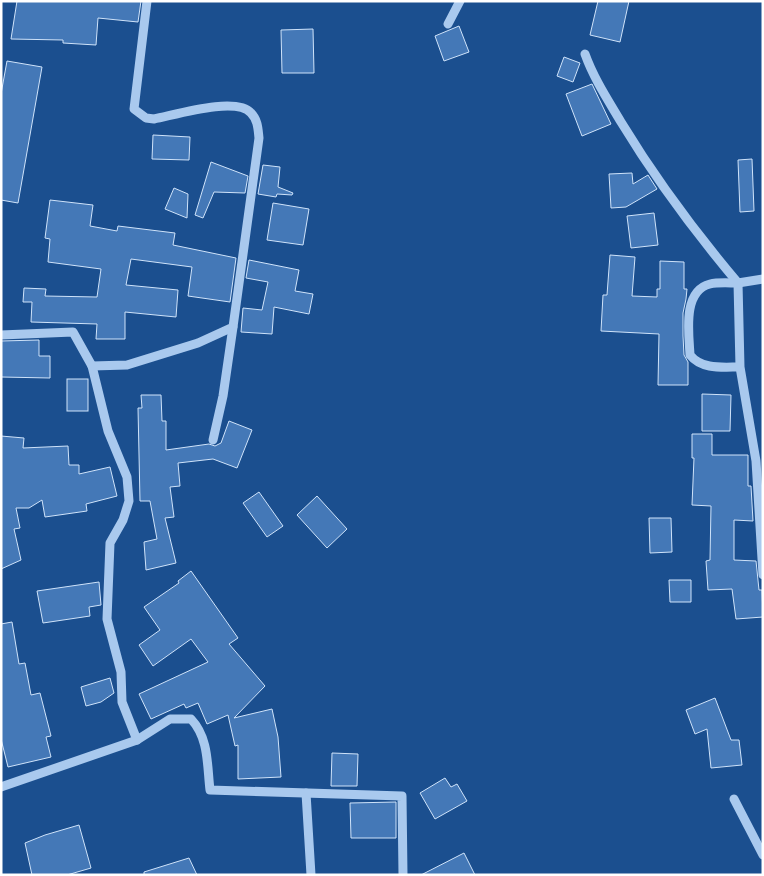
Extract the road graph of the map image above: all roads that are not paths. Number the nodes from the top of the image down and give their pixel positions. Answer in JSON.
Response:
{"nodes":[{"id":1,"x":147,"y":1,"type":"edge"},
{"id":2,"x":460,"y":1,"type":"edge"},
{"id":3,"x":448,"y":24,"type":"dead end"},
{"id":4,"x":585,"y":54,"type":"dead end"},
{"id":5,"x":763,"y":279,"type":"edge"},
{"id":6,"x":738,"y":282,"type":"junction"},
{"id":7,"x":233,"y":327,"type":"junction"},
{"id":8,"x":1,"y":335,"type":"edge"},
{"id":9,"x":92,"y":366,"type":"junction"},
{"id":10,"x":740,"y":367,"type":"junction"},
{"id":11,"x":214,"y":440,"type":"dead end"},
{"id":12,"x":763,"y":575,"type":"edge"},
{"id":13,"x":137,"y":740,"type":"junction"},
{"id":14,"x":1,"y":787,"type":"edge"},
{"id":15,"x":306,"y":793,"type":"junction"},
{"id":16,"x":734,"y":800,"type":"dead end"},
{"id":17,"x":763,"y":855,"type":"edge"},
{"id":18,"x":311,"y":875,"type":"edge"},
{"id":19,"x":403,"y":875,"type":"edge"}],
"edges":[{"from":1,"to":7,"type":"street"},
{"from":2,"to":3,"type":"street"},
{"from":4,"to":6,"type":"street"},
{"from":5,"to":6,"type":"street"},
{"from":6,"to":10,"type":"street"},
{"from":6,"to":10,"type":"street"},
{"from":7,"to":9,"type":"street"},
{"from":7,"to":11,"type":"street"},
{"from":8,"to":9,"type":"street"},
{"from":9,"to":13,"type":"street"},
{"from":10,"to":12,"type":"street"},
{"from":13,"to":14,"type":"street"},
{"from":13,"to":15,"type":"street"},
{"from":15,"to":18,"type":"street"},
{"from":15,"to":19,"type":"street"},
{"from":16,"to":17,"type":"street"}]}
